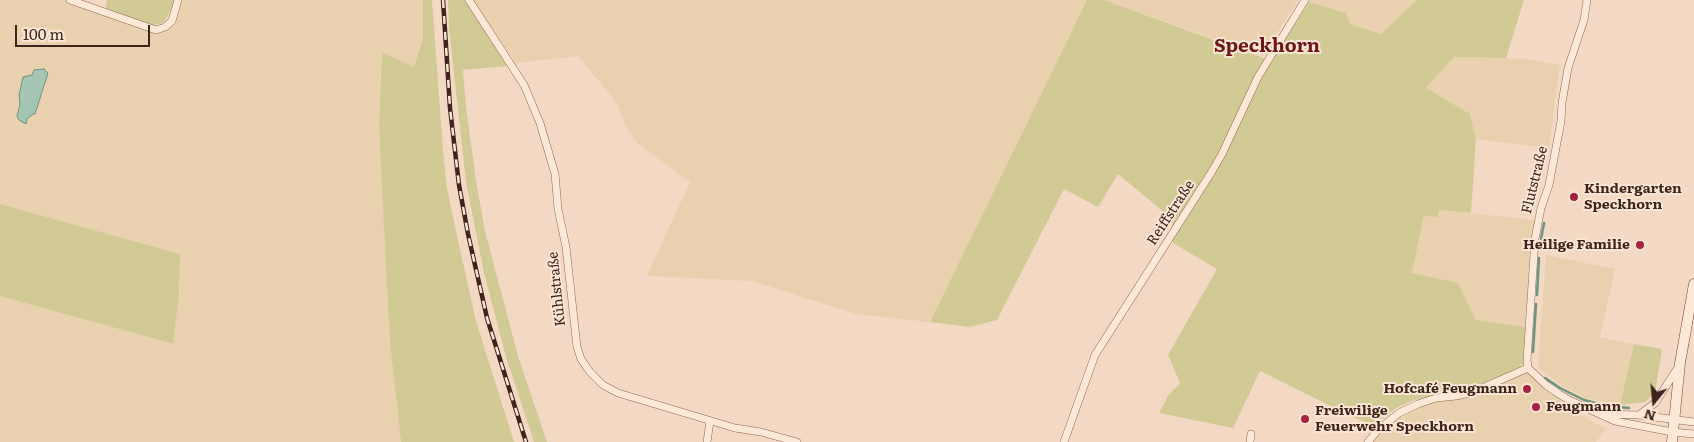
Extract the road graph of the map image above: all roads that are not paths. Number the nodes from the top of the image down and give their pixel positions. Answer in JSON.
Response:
{"nodes":[{"id":1,"x":70,"y":0,"type":"edge"},
{"id":2,"x":178,"y":0,"type":"edge"},
{"id":3,"x":469,"y":0,"type":"edge"},
{"id":4,"x":1305,"y":0,"type":"edge"},
{"id":5,"x":1587,"y":0,"type":"edge"},
{"id":6,"x":1694,"y":284,"type":"edge"},
{"id":7,"x":1680,"y":363,"type":"junction"},
{"id":8,"x":1528,"y":368,"type":"junction"},
{"id":9,"x":1602,"y":414,"type":"junction"},
{"id":10,"x":1639,"y":415,"type":"junction"},
{"id":11,"x":1674,"y":419,"type":"junction"},
{"id":12,"x":710,"y":421,"type":"junction"},
{"id":13,"x":1694,"y":422,"type":"edge"},
{"id":14,"x":1251,"y":434,"type":"dead end"},
{"id":15,"x":1694,"y":434,"type":"edge"},
{"id":16,"x":1672,"y":437,"type":"edge"},
{"id":17,"x":707,"y":442,"type":"edge"},
{"id":18,"x":797,"y":442,"type":"edge"},
{"id":19,"x":1064,"y":442,"type":"edge"},
{"id":20,"x":1250,"y":442,"type":"edge"},
{"id":21,"x":1368,"y":442,"type":"edge"}],
"edges":[{"from":1,"to":2,"type":"street"},
{"from":3,"to":12,"type":"street","name":"Kühlstraße"},
{"from":4,"to":19,"type":"street","name":"Reiffstraße"},
{"from":5,"to":8,"type":"street","name":"Flutstraße"},
{"from":6,"to":7,"type":"main road"},
{"from":7,"to":10,"type":"street"},
{"from":7,"to":11,"type":"main road"},
{"from":8,"to":9,"type":"street"},
{"from":8,"to":21,"type":"street"},
{"from":9,"to":10,"type":"street"},
{"from":9,"to":16,"type":"street"},
{"from":10,"to":11,"type":"street"},
{"from":11,"to":13,"type":"street"},
{"from":11,"to":16,"type":"main road"},
{"from":12,"to":17,"type":"street"},
{"from":12,"to":18,"type":"street","name":"Kühlstraße"},
{"from":14,"to":20,"type":"street"},
{"from":15,"to":16,"type":"street"}]}
